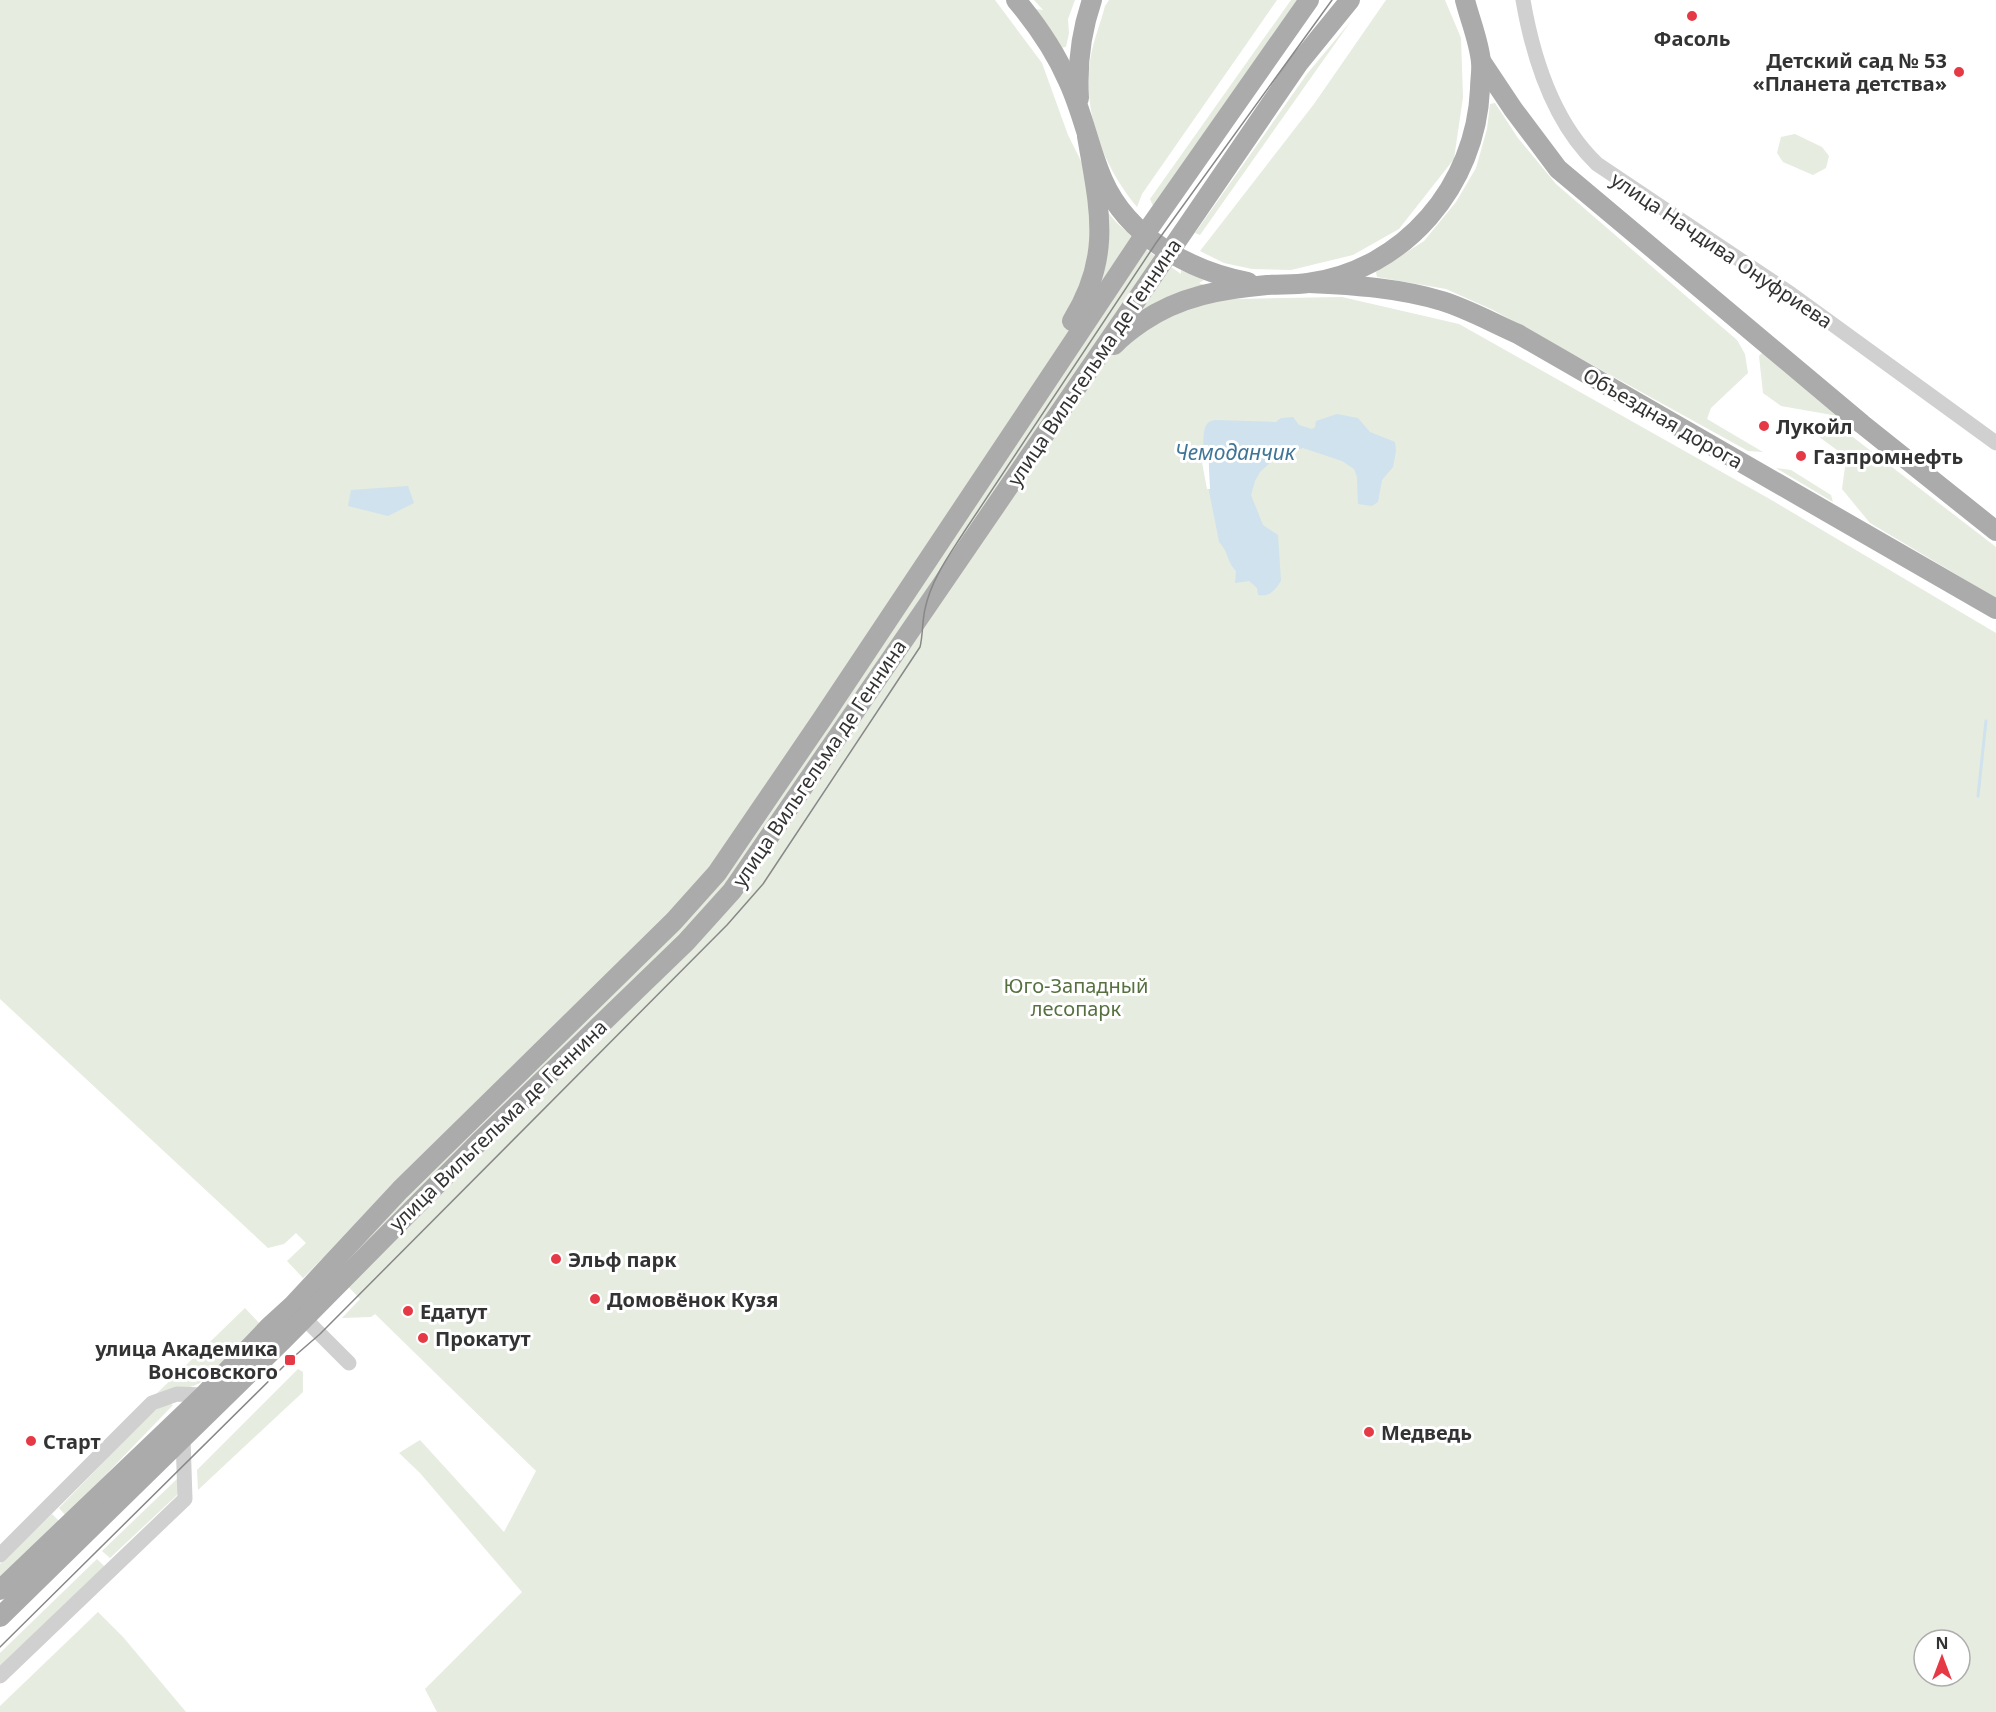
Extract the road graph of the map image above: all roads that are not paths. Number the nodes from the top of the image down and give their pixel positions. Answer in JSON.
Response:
{"nodes":[{"id":1,"x":1016,"y":0,"type":"edge"},
{"id":2,"x":1092,"y":0,"type":"edge"},
{"id":3,"x":1309,"y":0,"type":"edge"},
{"id":4,"x":1350,"y":0,"type":"edge"},
{"id":5,"x":1465,"y":0,"type":"edge"},
{"id":6,"x":1523,"y":0,"type":"edge"},
{"id":7,"x":1481,"y":61,"type":"junction"},
{"id":8,"x":1080,"y":111,"type":"junction"},
{"id":9,"x":1087,"y":136,"type":"junction"},
{"id":10,"x":1145,"y":234,"type":"junction"},
{"id":11,"x":1168,"y":251,"type":"junction"},
{"id":12,"x":1309,"y":283,"type":"junction"},
{"id":13,"x":1269,"y":285,"type":"junction"},
{"id":14,"x":1084,"y":379,"type":"junction"},
{"id":15,"x":1996,"y":443,"type":"edge"},
{"id":16,"x":960,"y":511,"type":"junction"},
{"id":17,"x":1996,"y":531,"type":"edge"},
{"id":18,"x":1996,"y":609,"type":"edge"},
{"id":19,"x":298,"y":1312,"type":"junction"},
{"id":20,"x":349,"y":1363,"type":"dead end"},
{"id":21,"x":204,"y":1395,"type":"junction"},
{"id":22,"x":183,"y":1438,"type":"junction"},
{"id":23,"x":0,"y":1555,"type":"edge"},
{"id":24,"x":0,"y":1590,"type":"edge"},
{"id":25,"x":0,"y":1617,"type":"edge"},
{"id":26,"x":0,"y":1676,"type":"edge"}],
"edges":[{"from":1,"to":8,"type":"main road"},
{"from":2,"to":8,"type":"main road"},
{"from":3,"to":10,"type":"main road","name":"улица Вильгельма де Геннина"},
{"from":4,"to":11,"type":"main road","name":"улица Вильгельма де Геннина"},
{"from":5,"to":7,"type":"main road"},
{"from":6,"to":15,"type":"street","name":"улица Начдива Онуфриева"},
{"from":7,"to":12,"type":"main road"},
{"from":7,"to":17,"type":"main road"},
{"from":8,"to":9,"type":"main road"},
{"from":9,"to":10,"type":"main road"},
{"from":9,"to":16,"type":"main road"},
{"from":10,"to":11,"type":"main road"},
{"from":10,"to":16,"type":"main road","name":"улица Вильгельма де Геннина"},
{"from":11,"to":13,"type":"main road"},
{"from":11,"to":14,"type":"main road","name":"улица Вильгельма де Геннина"},
{"from":12,"to":13,"type":"main road"},
{"from":12,"to":18,"type":"main road","name":"Объездная дорога"},
{"from":13,"to":14,"type":"main road"},
{"from":14,"to":19,"type":"main road","name":"улица Вильгельма де Геннина"},
{"from":16,"to":19,"type":"main road","name":"улица Вильгельма де Геннина"},
{"from":19,"to":20,"type":"street"},
{"from":19,"to":21,"type":"main road","name":"улица Вильгельма де Геннина"},
{"from":19,"to":22,"type":"main road","name":"улица Вильгельма де Геннина"},
{"from":21,"to":23,"type":"street"},
{"from":21,"to":24,"type":"main road","name":"улица Вильгельма де Геннина"},
{"from":22,"to":25,"type":"main road","name":"улица Вильгельма де Геннина"},
{"from":22,"to":26,"type":"street"}]}
